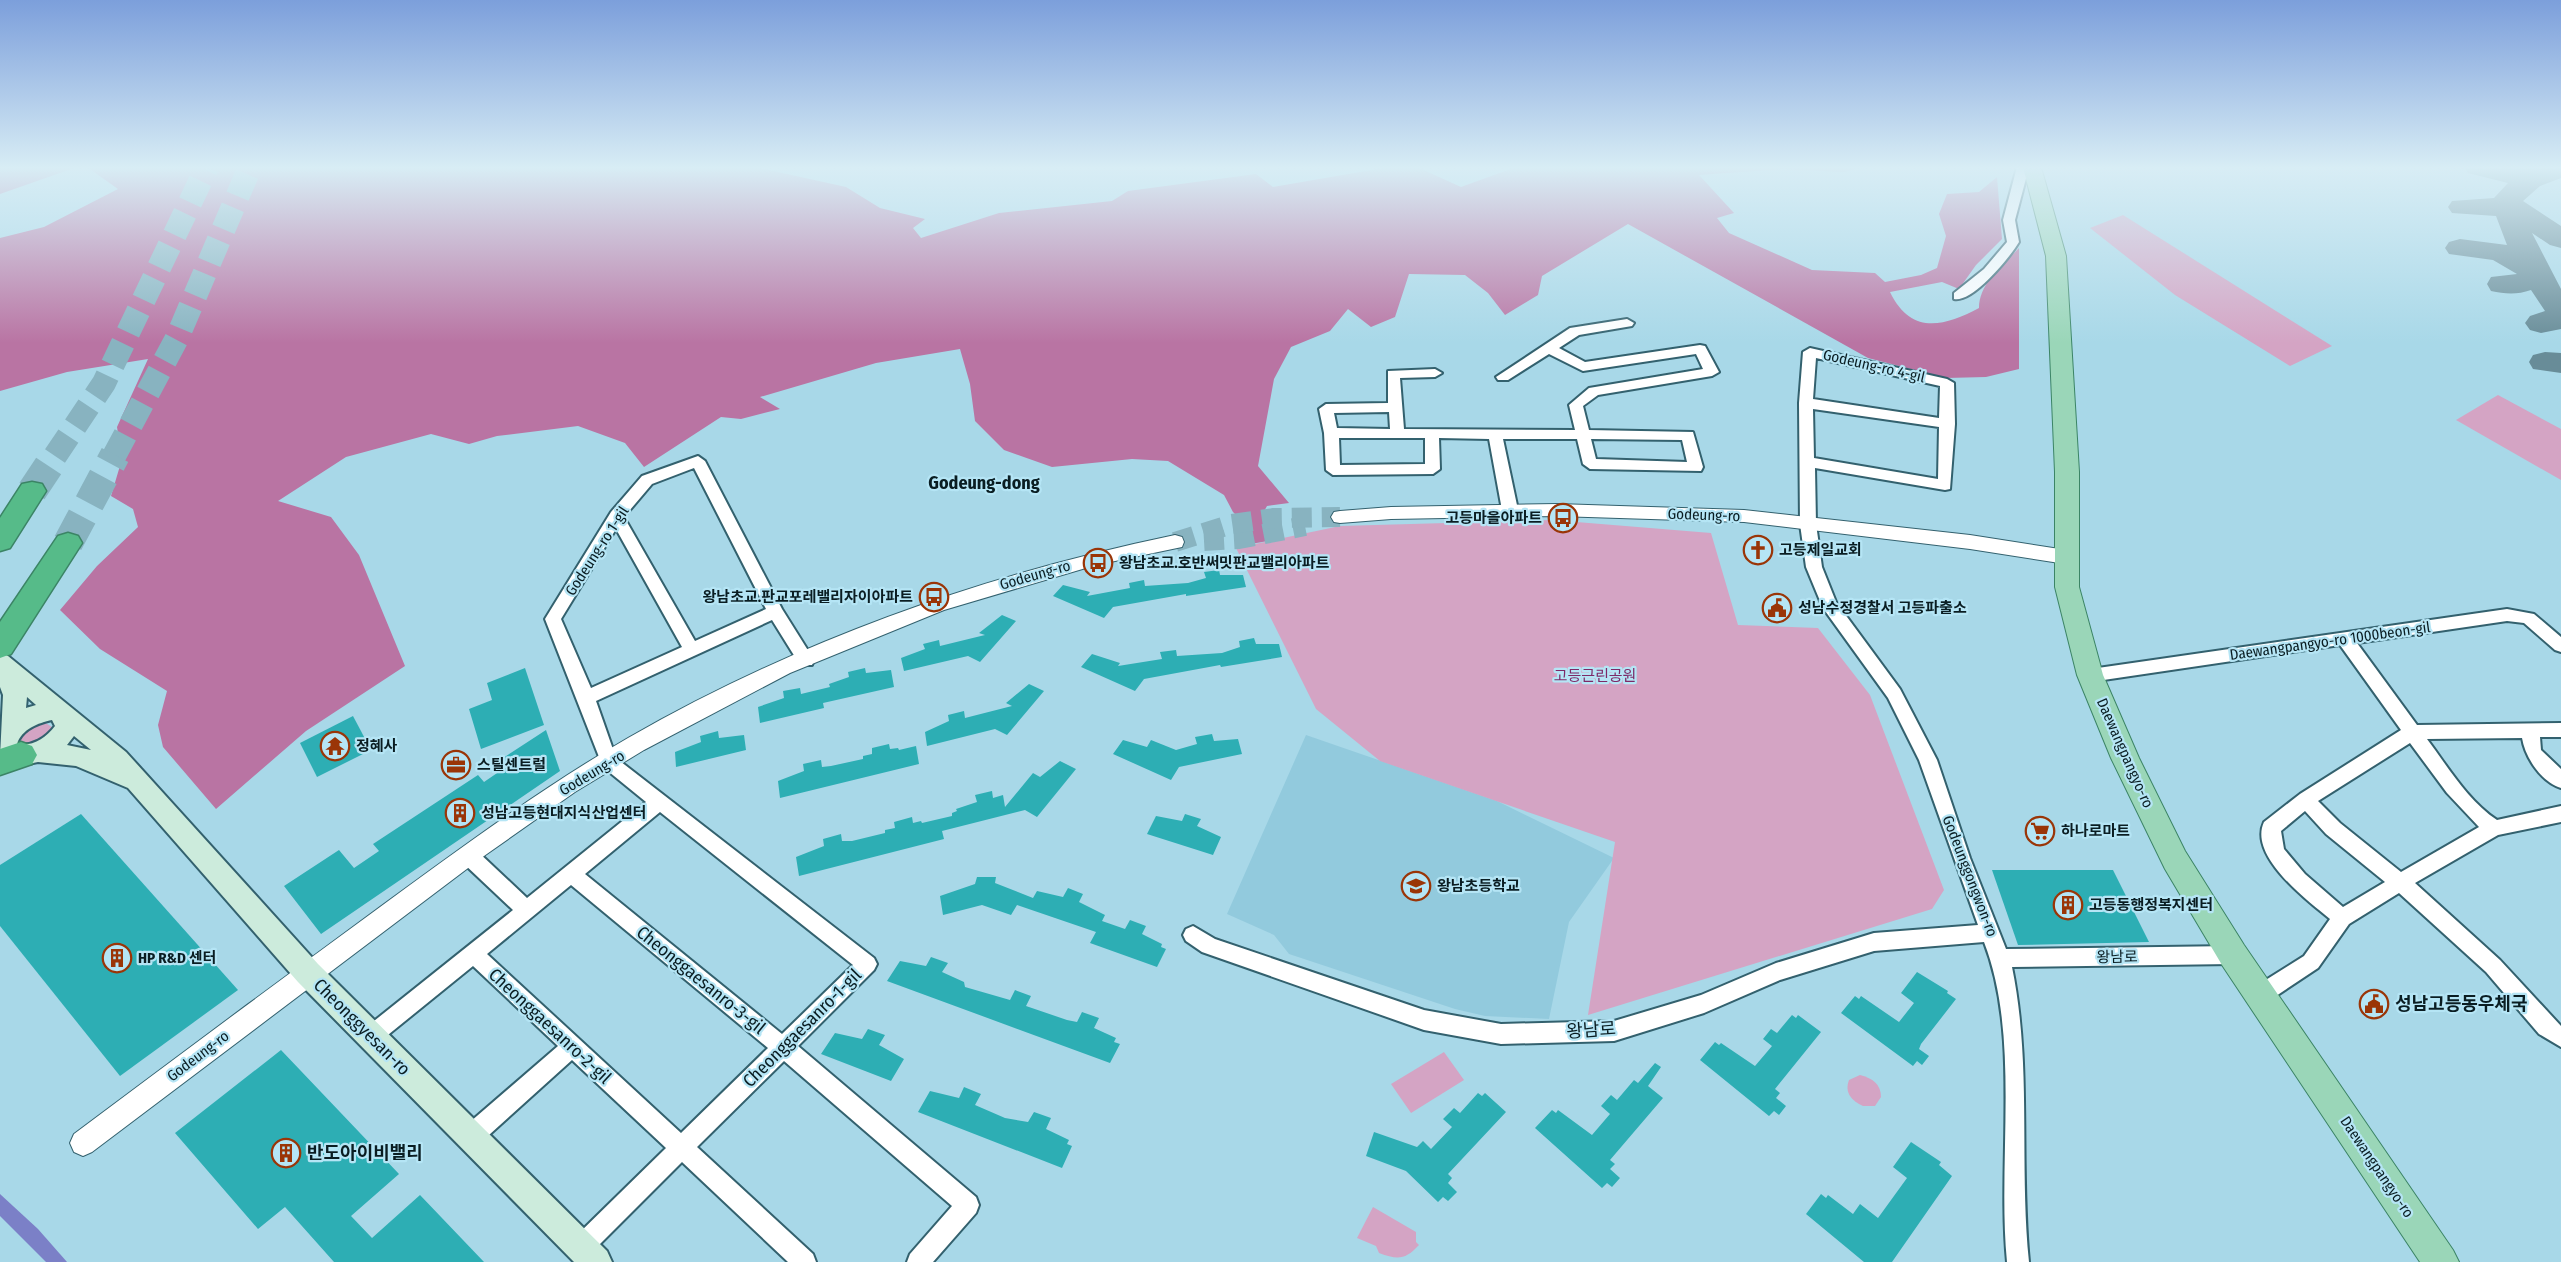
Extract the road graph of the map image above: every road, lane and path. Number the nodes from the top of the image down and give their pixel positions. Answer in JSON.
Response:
{"nodes":[{"id":1,"x":2010,"y":226,"type":"edge"},
{"id":2,"x":2048,"y":226,"type":"edge"},
{"id":3,"x":1959,"y":296,"type":"dead end"},
{"id":4,"x":1627,"y":322,"type":"dead end"},
{"id":5,"x":1549,"y":348,"type":"junction"},
{"id":6,"x":1583,"y":367,"type":"junction"},
{"id":7,"x":1435,"y":374,"type":"dead end"},
{"id":8,"x":1503,"y":377,"type":"dead end"},
{"id":9,"x":1594,"y":391,"type":"junction"},
{"id":10,"x":1806,"y":403,"type":"junction"},
{"id":11,"x":1396,"y":407,"type":"junction"},
{"id":12,"x":1948,"y":424,"type":"junction"},
{"id":13,"x":1397,"y":428,"type":"dead end"},
{"id":14,"x":1331,"y":433,"type":"junction"},
{"id":15,"x":1432,"y":434,"type":"junction"},
{"id":16,"x":1495,"y":434,"type":"junction"},
{"id":17,"x":1583,"y":435,"type":"junction"},
{"id":18,"x":1807,"y":462,"type":"junction"},
{"id":19,"x":32,"y":491,"type":"tunnel mouth"},
{"id":20,"x":1510,"y":510,"type":"junction"},
{"id":21,"x":616,"y":516,"type":"junction"},
{"id":22,"x":1340,"y":517,"type":"tunnel mouth"},
{"id":23,"x":1808,"y":524,"type":"junction"},
{"id":24,"x":5,"y":534,"type":"edge"},
{"id":25,"x":1174,"y":542,"type":"tunnel mouth"},
{"id":26,"x":68,"y":543,"type":"tunnel mouth"},
{"id":27,"x":2066,"y":557,"type":"junction"},
{"id":28,"x":775,"y":612,"type":"junction"},
{"id":29,"x":2345,"y":639,"type":"junction"},
{"id":30,"x":0,"y":646,"type":"edge"},
{"id":31,"x":2561,"y":646,"type":"edge"},
{"id":32,"x":692,"y":650,"type":"junction"},
{"id":33,"x":806,"y":660,"type":"junction"},
{"id":34,"x":0,"y":662,"type":"edge"},
{"id":35,"x":2090,"y":675,"type":"junction"},
{"id":36,"x":586,"y":698,"type":"junction"},
{"id":37,"x":63,"y":714,"type":"junction"},
{"id":38,"x":2530,"y":729,"type":"junction"},
{"id":39,"x":2561,"y":730,"type":"edge"},
{"id":40,"x":2413,"y":732,"type":"junction"},
{"id":41,"x":13,"y":746,"type":"edge"},
{"id":42,"x":609,"y":762,"type":"junction"},
{"id":43,"x":2561,"y":781,"type":"edge"},
{"id":44,"x":136,"y":783,"type":"junction"},
{"id":45,"x":2306,"y":799,"type":"junction"},
{"id":46,"x":660,"y":801,"type":"junction"},
{"id":47,"x":2561,"y":814,"type":"edge"},
{"id":48,"x":2495,"y":828,"type":"junction"},
{"id":49,"x":469,"y":856,"type":"junction"},
{"id":50,"x":571,"y":874,"type":"junction"},
{"id":51,"x":2400,"y":883,"type":"junction"},
{"id":52,"x":526,"y":910,"type":"junction"},
{"id":53,"x":2342,"y":918,"type":"junction"},
{"id":54,"x":1991,"y":933,"type":"junction"},
{"id":55,"x":1193,"y":935,"type":"dead end"},
{"id":56,"x":473,"y":954,"type":"junction"},
{"id":57,"x":2233,"y":955,"type":"junction"},
{"id":58,"x":2000,"y":958,"type":"junction"},
{"id":59,"x":308,"y":973,"type":"junction"},
{"id":60,"x":2260,"y":995,"type":"junction"},
{"id":61,"x":371,"y":1036,"type":"junction"},
{"id":62,"x":2561,"y":1037,"type":"edge"},
{"id":63,"x":572,"y":1047,"type":"junction"},
{"id":64,"x":783,"y":1047,"type":"junction"},
{"id":65,"x":471,"y":1136,"type":"junction"},
{"id":66,"x":83,"y":1143,"type":"dead end"},
{"id":67,"x":681,"y":1149,"type":"junction"},
{"id":68,"x":588,"y":1255,"type":"edge"},
{"id":69,"x":805,"y":1262,"type":"edge"},
{"id":70,"x":918,"y":1262,"type":"edge"},
{"id":71,"x":2018,"y":1262,"type":"edge"},
{"id":72,"x":2441,"y":1262,"type":"edge"}],
"edges":[{"from":1,"to":3,"type":"street"},
{"from":2,"to":27,"type":"main road","name":"Daewangpangyo-ro"},
{"from":4,"to":5,"type":"street"},
{"from":5,"to":6,"type":"street"},
{"from":5,"to":8,"type":"street"},
{"from":6,"to":9,"type":"street"},
{"from":6,"to":9,"type":"street"},
{"from":7,"to":11,"type":"street"},
{"from":9,"to":17,"type":"street"},
{"from":10,"to":12,"type":"street"},
{"from":10,"to":12,"type":"street","name":"Godeung-ro 4-gil"},
{"from":10,"to":18,"type":"street","name":"Godeung-ro 4-gil"},
{"from":11,"to":13,"type":"street"},
{"from":11,"to":14,"type":"street"},
{"from":12,"to":18,"type":"street","name":"Godeung-ro 4-gil"},
{"from":14,"to":15,"type":"street"},
{"from":14,"to":15,"type":"street"},
{"from":15,"to":16,"type":"street"},
{"from":16,"to":17,"type":"street"},
{"from":16,"to":20,"type":"street"},
{"from":17,"to":17,"type":"street"},
{"from":18,"to":23,"type":"street","name":"Godeung-ro 4-gil"},
{"from":19,"to":24,"type":"highway"},
{"from":20,"to":22,"type":"street","name":"Godeung-ro"},
{"from":20,"to":23,"type":"street","name":"Godeung-ro"},
{"from":21,"to":28,"type":"street","name":"Godeung-ro 1-gil"},
{"from":21,"to":32,"type":"street"},
{"from":21,"to":36,"type":"street","name":"Godeung-ro 1-gil"},
{"from":23,"to":27,"type":"street","name":"Godeung-ro"},
{"from":23,"to":54,"type":"street","name":"Godeunggongwon-ro"},
{"from":25,"to":33,"type":"street","name":"Godeung-ro"},
{"from":26,"to":30,"type":"highway"},
{"from":27,"to":35,"type":"main road","name":"Daewangpangyo-ro"},
{"from":28,"to":32,"type":"street"},
{"from":28,"to":33,"type":"street","name":"Godeung-ro 1-gil"},
{"from":29,"to":31,"type":"street","name":"Daewangpangyo-ro 1000beon-gil"},
{"from":29,"to":35,"type":"street","name":"Daewangpangyo-ro 1000beon-gil"},
{"from":29,"to":40,"type":"street"},
{"from":32,"to":36,"type":"street"},
{"from":33,"to":42,"type":"street","name":"Godeung-ro"},
{"from":34,"to":37,"type":"main road","name":"Cheonggyesan-ro"},
{"from":34,"to":41,"type":"main road","name":"Cheonggyesan-ro"},
{"from":35,"to":57,"type":"main road","name":"Daewangpangyo-ro"},
{"from":36,"to":42,"type":"street","name":"Godeung-ro 1-gil"},
{"from":37,"to":41,"type":"main road"},
{"from":37,"to":41,"type":"main road"},
{"from":37,"to":44,"type":"main road","name":"Cheonggyesan-ro"},
{"from":38,"to":39,"type":"street"},
{"from":38,"to":40,"type":"street"},
{"from":38,"to":43,"type":"street"},
{"from":40,"to":45,"type":"street"},
{"from":40,"to":48,"type":"street"},
{"from":41,"to":44,"type":"main road","name":"Cheonggyesan-ro"},
{"from":42,"to":46,"type":"street","name":"Cheonggaesanro-1-gil"},
{"from":42,"to":49,"type":"street","name":"Godeung-ro"},
{"from":44,"to":59,"type":"main road","name":"Cheonggyesan-ro"},
{"from":45,"to":51,"type":"street"},
{"from":45,"to":53,"type":"street"},
{"from":46,"to":50,"type":"street"},
{"from":46,"to":64,"type":"street","name":"Cheonggaesanro-1-gil"},
{"from":47,"to":48,"type":"street"},
{"from":48,"to":51,"type":"street"},
{"from":49,"to":52,"type":"street"},
{"from":49,"to":59,"type":"street","name":"Godeung-ro"},
{"from":50,"to":52,"type":"street"},
{"from":50,"to":64,"type":"street","name":"Cheonggaesanro-3-gil"},
{"from":51,"to":53,"type":"street"},
{"from":51,"to":62,"type":"street"},
{"from":52,"to":56,"type":"street"},
{"from":53,"to":60,"type":"street"},
{"from":54,"to":55,"type":"street","name":"왕남로"},
{"from":54,"to":58,"type":"street","name":"Godeunggongwon-ro"},
{"from":56,"to":61,"type":"street"},
{"from":56,"to":63,"type":"street","name":"Cheonggaesanro-2-gil"},
{"from":57,"to":58,"type":"street","name":"왕남로"},
{"from":57,"to":60,"type":"main road","name":"Daewangpangyo-ro"},
{"from":58,"to":71,"type":"street","name":"Godeunggongwon-ro"},
{"from":59,"to":61,"type":"main road","name":"Cheonggyesan-ro"},
{"from":59,"to":66,"type":"street","name":"Godeung-ro"},
{"from":60,"to":72,"type":"main road","name":"Daewangpangyo-ro"},
{"from":61,"to":65,"type":"main road","name":"Cheonggyesan-ro"},
{"from":63,"to":65,"type":"street"},
{"from":63,"to":67,"type":"street","name":"Cheonggaesanro-2-gil"},
{"from":64,"to":67,"type":"street","name":"Cheonggaesanro-1-gil"},
{"from":64,"to":70,"type":"street","name":"Cheonggaesanro-3-gil"},
{"from":65,"to":68,"type":"main road","name":"Cheonggyesan-ro"},
{"from":67,"to":68,"type":"street","name":"Cheonggaesanro-1-gil"},
{"from":67,"to":69,"type":"street","name":"Cheonggaesanro-2-gil"}]}
